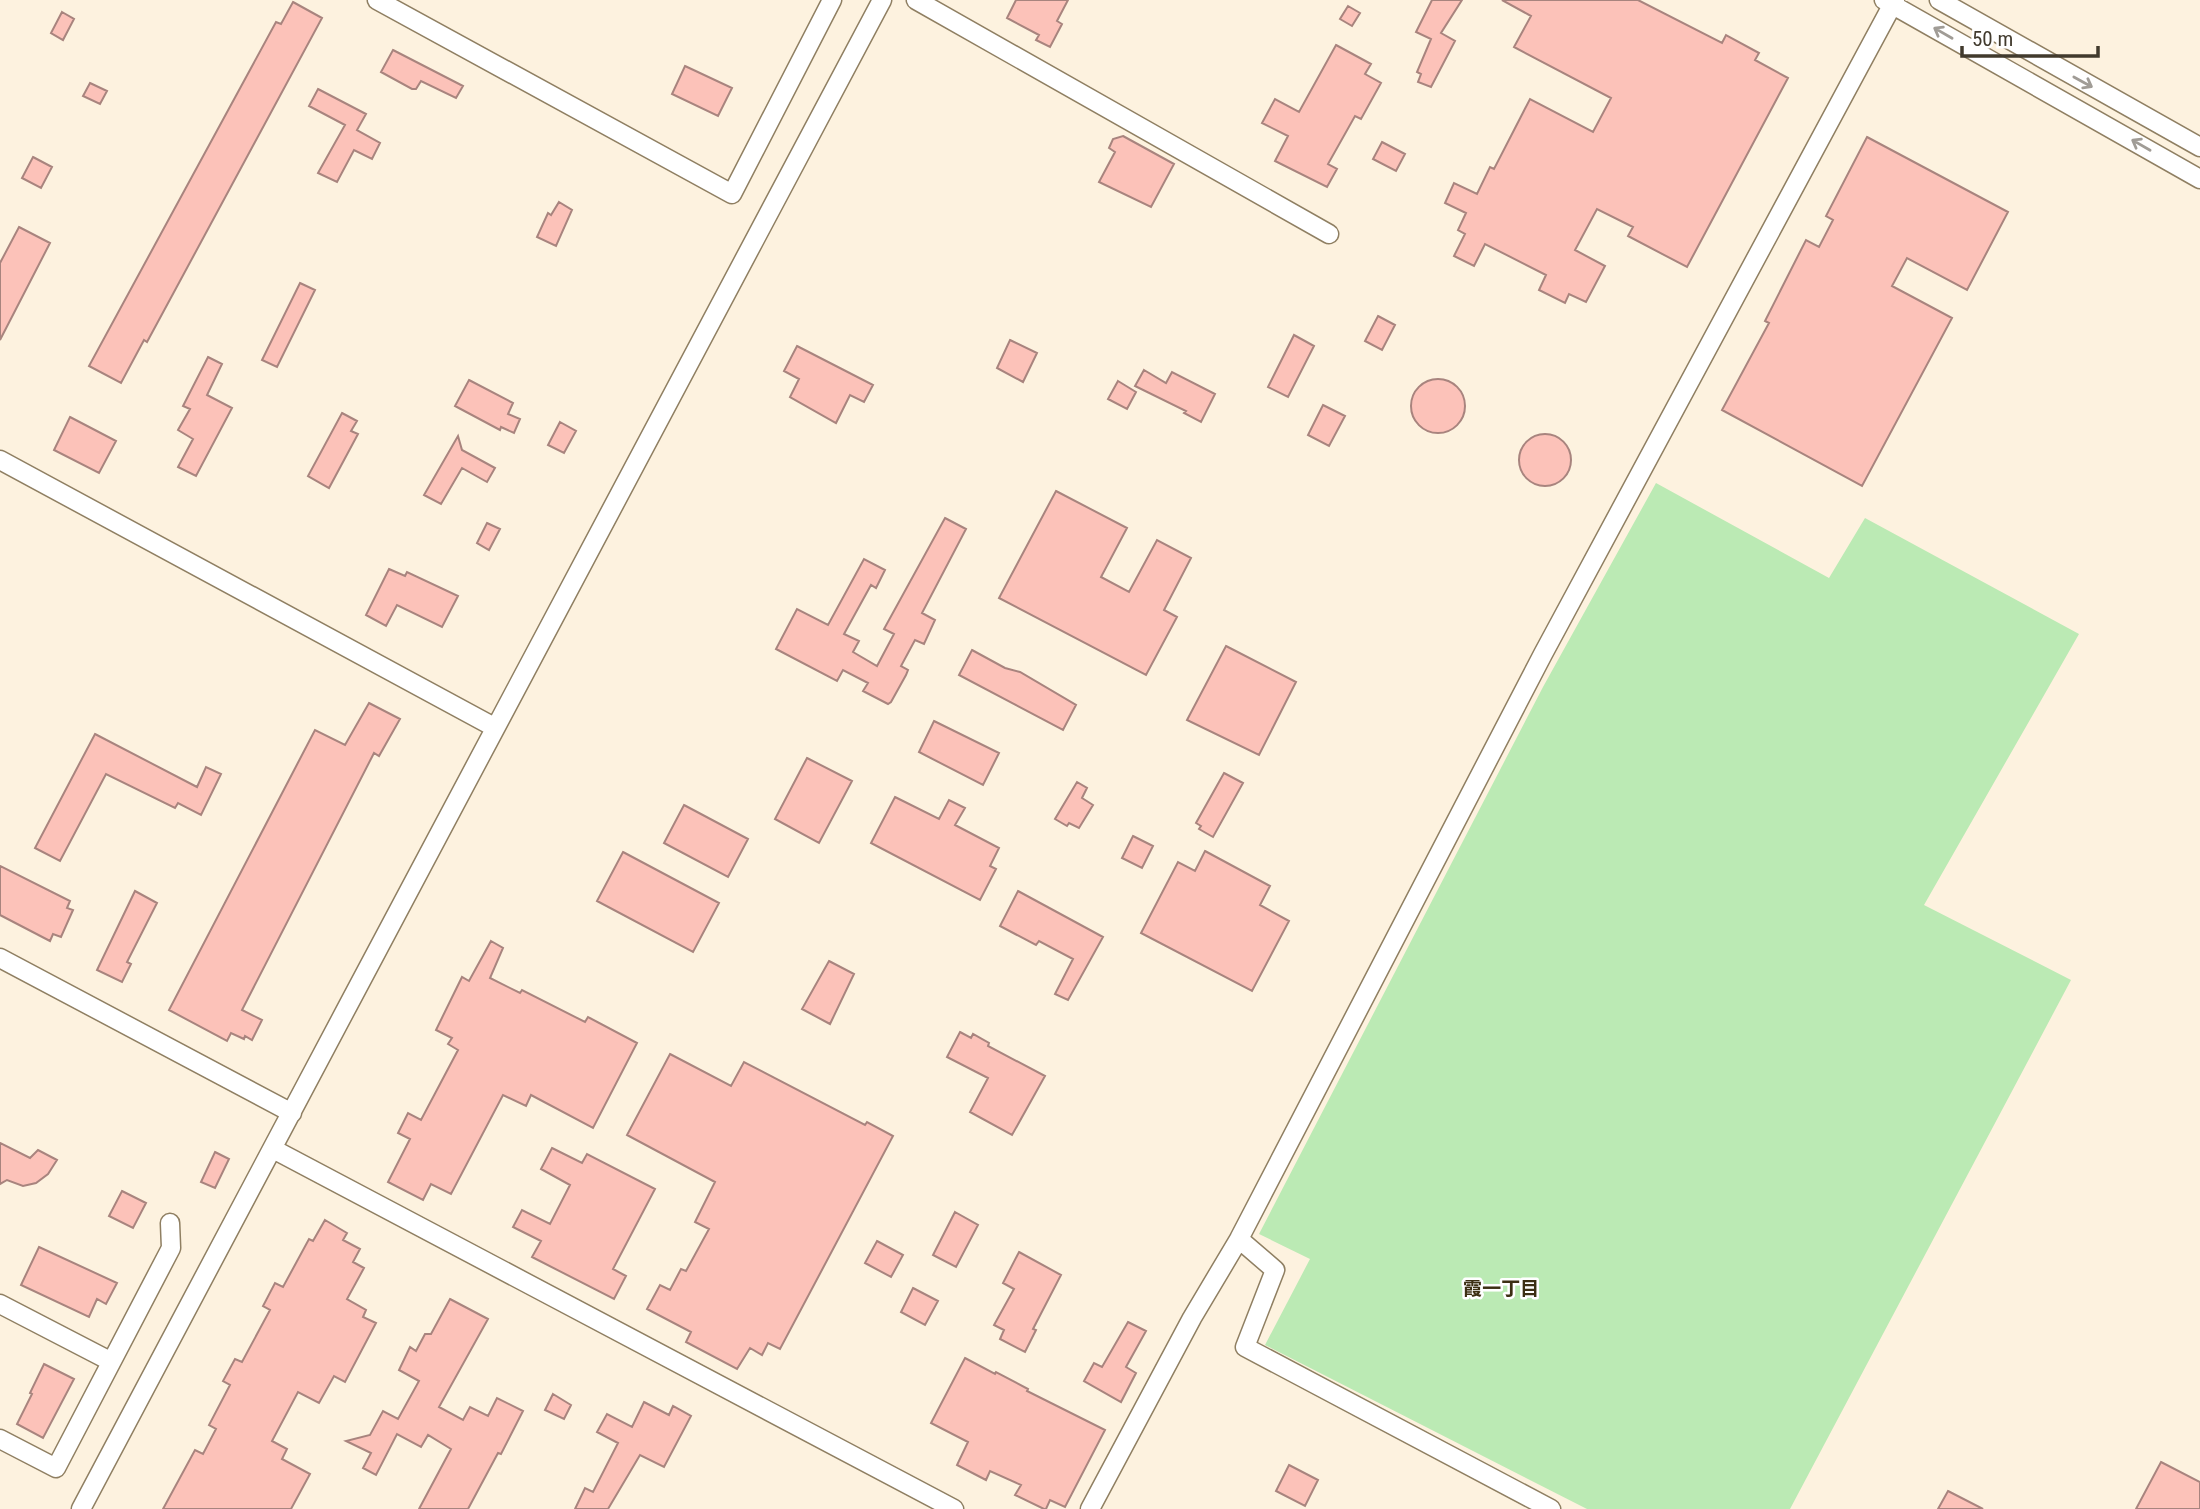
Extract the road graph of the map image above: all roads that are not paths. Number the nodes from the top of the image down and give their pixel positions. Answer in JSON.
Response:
{"nodes":[{"id":1,"x":377,"y":0,"type":"edge"},
{"id":2,"x":832,"y":0,"type":"edge"},
{"id":3,"x":882,"y":0,"type":"edge"},
{"id":4,"x":916,"y":0,"type":"edge"},
{"id":5,"x":1938,"y":0,"type":"edge"},
{"id":6,"x":1891,"y":2,"type":"edge"},
{"id":7,"x":2200,"y":147,"type":"edge"},
{"id":8,"x":2200,"y":179,"type":"edge"},
{"id":9,"x":1328,"y":234,"type":"dead end"},
{"id":10,"x":0,"y":460,"type":"edge"},
{"id":11,"x":494,"y":727,"type":"junction"},
{"id":12,"x":0,"y":958,"type":"edge"},
{"id":13,"x":292,"y":1114,"type":"junction"},
{"id":14,"x":273,"y":1149,"type":"junction"},
{"id":15,"x":170,"y":1223,"type":"dead end"},
{"id":16,"x":1239,"y":1239,"type":"junction"},
{"id":17,"x":0,"y":1304,"type":"edge"},
{"id":18,"x":110,"y":1361,"type":"junction"},
{"id":19,"x":0,"y":1439,"type":"edge"},
{"id":20,"x":80,"y":1509,"type":"edge"},
{"id":21,"x":954,"y":1509,"type":"edge"},
{"id":22,"x":1090,"y":1509,"type":"edge"},
{"id":23,"x":1551,"y":1509,"type":"edge"}],
"edges":[{"from":1,"to":2,"type":"street"},
{"from":3,"to":11,"type":"street"},
{"from":4,"to":9,"type":"street"},
{"from":5,"to":7,"type":"street","one_way":true},
{"from":8,"to":6,"type":"street","one_way":true},
{"from":6,"to":16,"type":"street"},
{"from":10,"to":11,"type":"street"},
{"from":11,"to":13,"type":"street"},
{"from":12,"to":13,"type":"street"},
{"from":13,"to":14,"type":"street"},
{"from":14,"to":20,"type":"street"},
{"from":14,"to":21,"type":"street"},
{"from":15,"to":18,"type":"street"},
{"from":16,"to":22,"type":"street"},
{"from":16,"to":23,"type":"street"},
{"from":17,"to":18,"type":"street"},
{"from":18,"to":19,"type":"street"}]}
